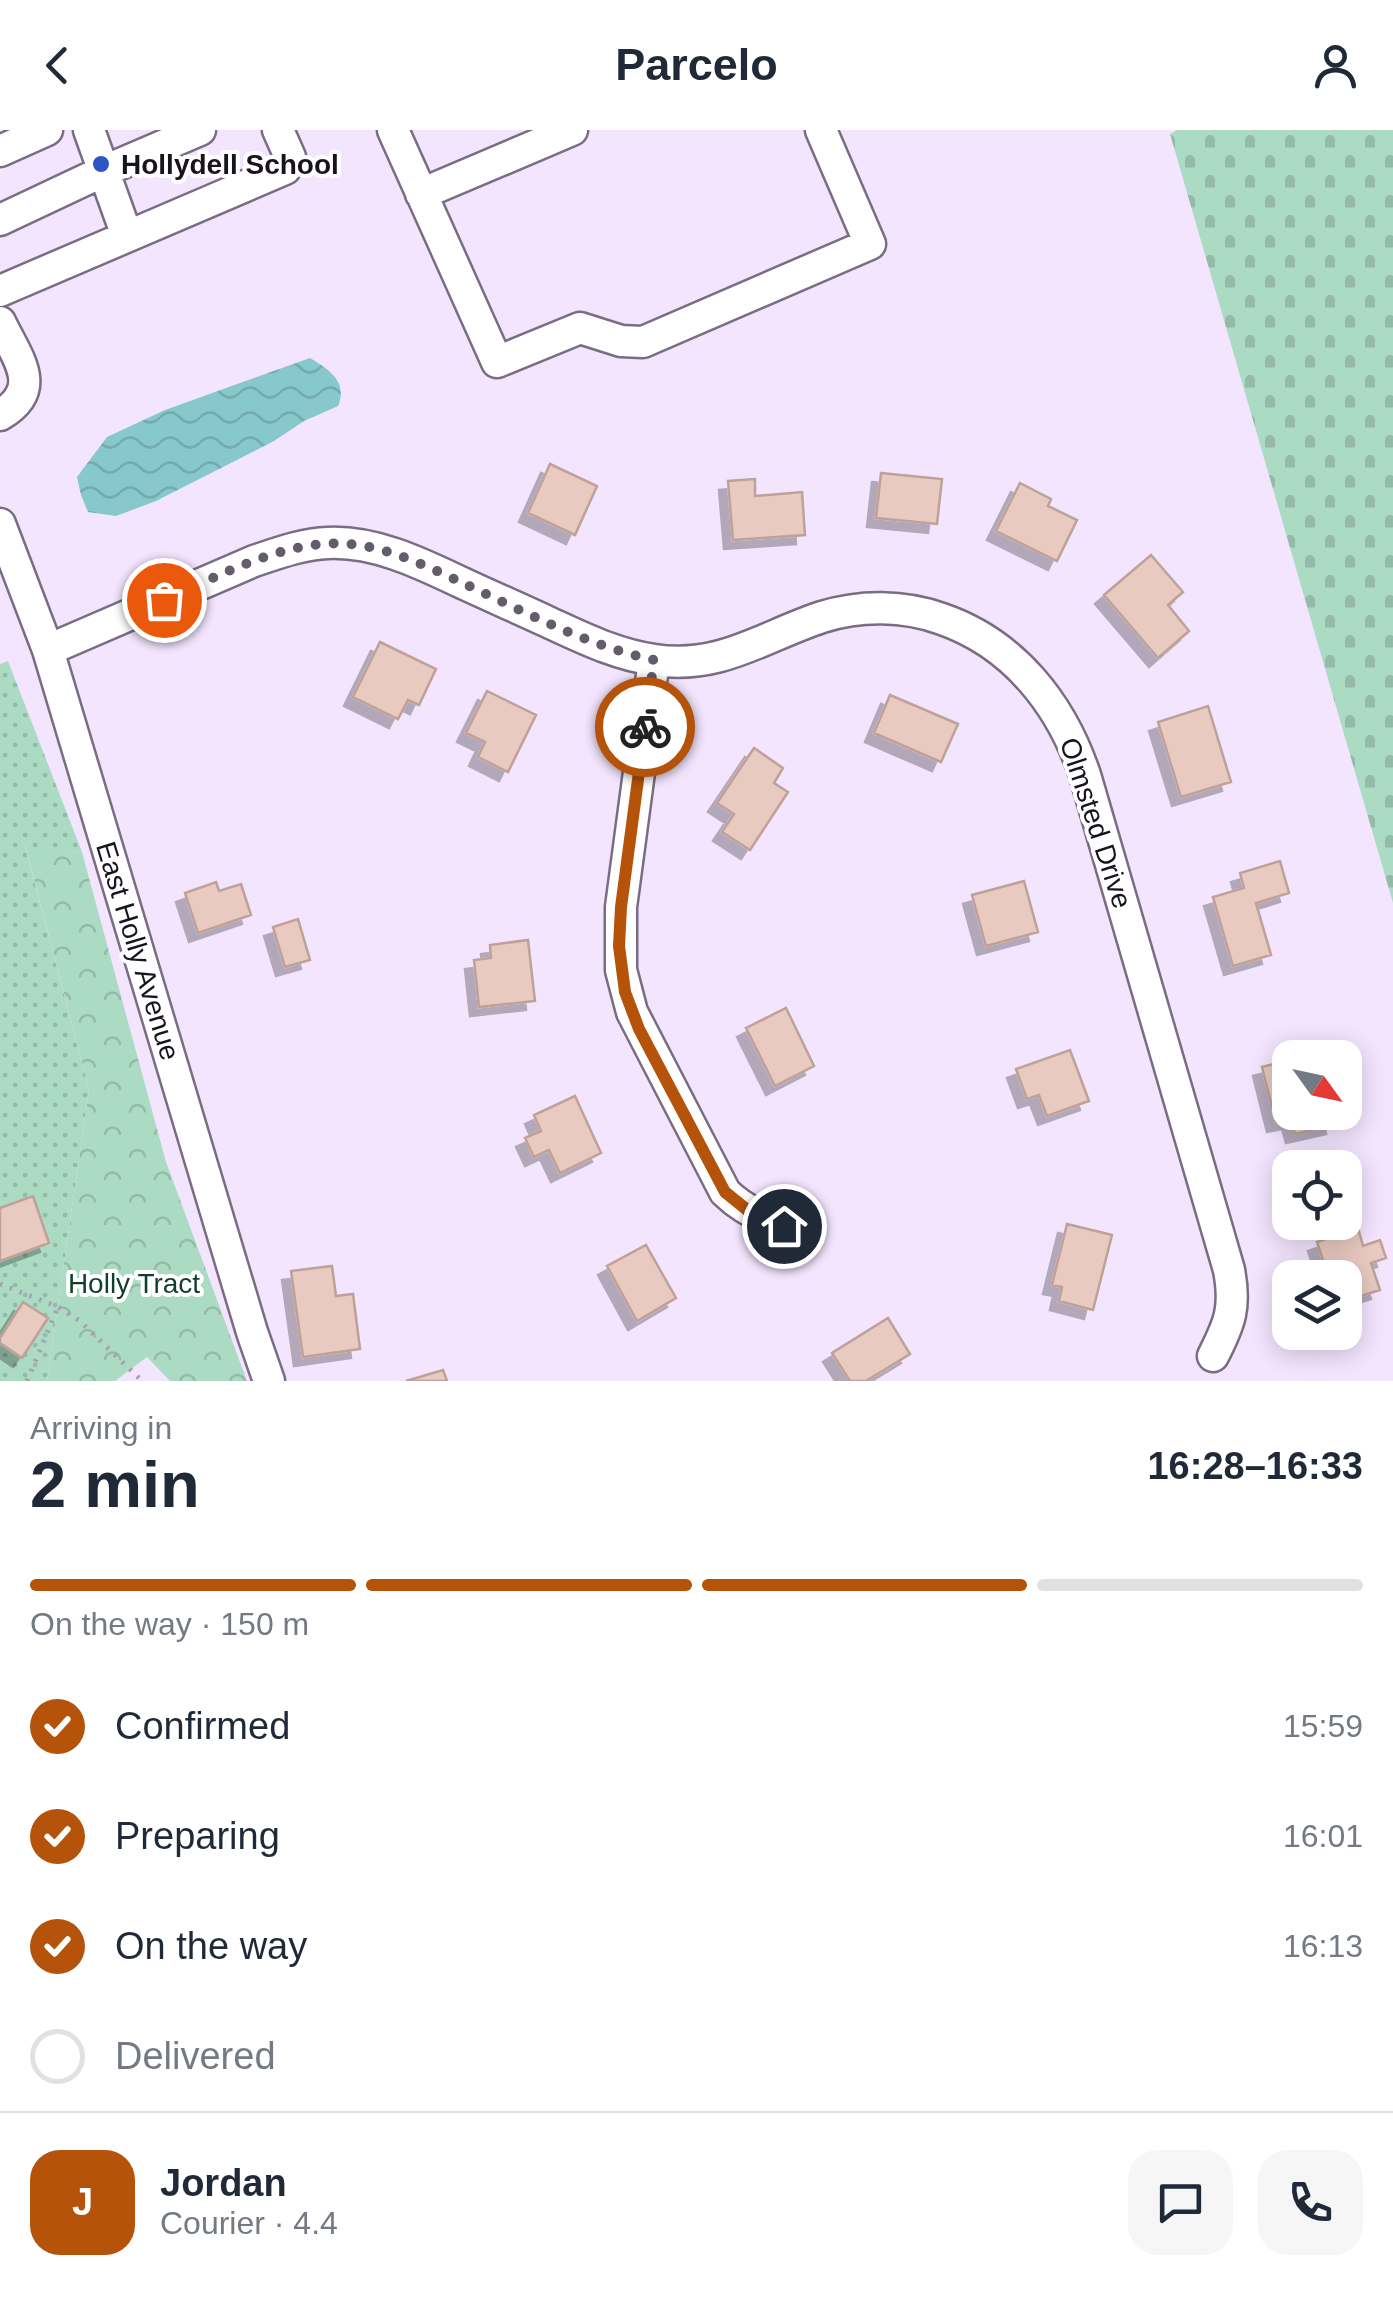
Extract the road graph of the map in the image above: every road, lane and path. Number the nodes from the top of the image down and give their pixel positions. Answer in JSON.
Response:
{"nodes":[{"id":1,"x":47,"y":130,"type":"edge"},
{"id":2,"x":89,"y":130,"type":"edge"},
{"id":3,"x":200,"y":130,"type":"edge"},
{"id":4,"x":278,"y":130,"type":"edge"},
{"id":5,"x":393,"y":130,"type":"edge"},
{"id":6,"x":572,"y":130,"type":"edge"},
{"id":7,"x":820,"y":130,"type":"edge"},
{"id":8,"x":0,"y":150,"type":"edge"},
{"id":9,"x":104,"y":171,"type":"junction"},
{"id":10,"x":422,"y":194,"type":"junction"},
{"id":11,"x":0,"y":220,"type":"edge"},
{"id":12,"x":127,"y":236,"type":"junction"},
{"id":13,"x":0,"y":291,"type":"edge"},
{"id":14,"x":0,"y":322,"type":"edge"},
{"id":15,"x":0,"y":415,"type":"edge"},
{"id":16,"x":3,"y":539,"type":"edge"},
{"id":17,"x":48,"y":650,"type":"junction"},
{"id":18,"x":654,"y":660,"type":"junction"},
{"id":19,"x":784,"y":1226,"type":"dead end"},
{"id":20,"x":0,"y":1284,"type":"edge"},
{"id":21,"x":58,"y":1306,"type":"junction"},
{"id":22,"x":1214,"y":1356,"type":"dead end"},
{"id":23,"x":27,"y":1381,"type":"edge"},
{"id":24,"x":142,"y":1381,"type":"edge"},
{"id":25,"x":269,"y":1381,"type":"edge"}],
"edges":[{"from":1,"to":8,"type":"street"},
{"from":2,"to":9,"type":"street"},
{"from":3,"to":9,"type":"street"},
{"from":4,"to":12,"type":"street"},
{"from":5,"to":10,"type":"street"},
{"from":6,"to":10,"type":"street"},
{"from":7,"to":10,"type":"street"},
{"from":9,"to":11,"type":"street"},
{"from":9,"to":12,"type":"street"},
{"from":12,"to":13,"type":"street"},
{"from":14,"to":15,"type":"street"},
{"from":16,"to":17,"type":"street","name":"East Holly Avenue"},
{"from":17,"to":18,"type":"street","name":"Olmsted Drive"},
{"from":17,"to":25,"type":"street","name":"East Holly Avenue"},
{"from":18,"to":19,"type":"street"},
{"from":18,"to":22,"type":"street","name":"Olmsted Drive"},
{"from":20,"to":21,"type":"path"},
{"from":21,"to":23,"type":"path"},
{"from":21,"to":24,"type":"path"}]}
